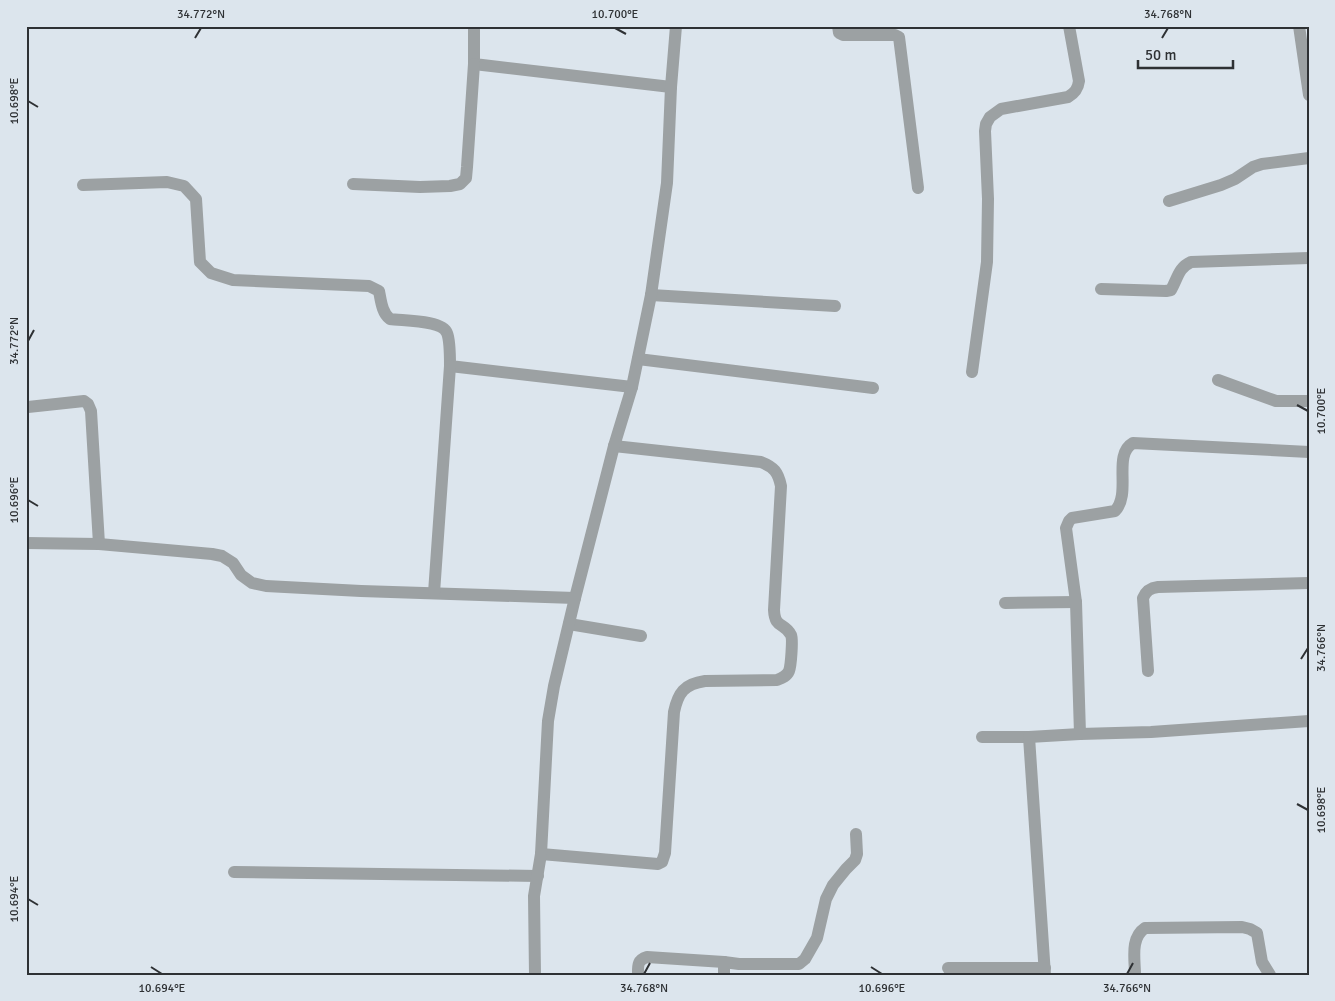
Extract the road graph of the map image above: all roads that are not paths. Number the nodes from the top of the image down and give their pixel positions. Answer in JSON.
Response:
{"nodes":[{"id":1,"x":474,"y":26,"type":"edge"},
{"id":2,"x":676,"y":26,"type":"edge"},
{"id":3,"x":838,"y":26,"type":"edge"},
{"id":4,"x":1068,"y":26,"type":"edge"},
{"id":5,"x":1299,"y":26,"type":"edge"},
{"id":6,"x":474,"y":64,"type":"junction"},
{"id":7,"x":671,"y":87,"type":"junction"},
{"id":8,"x":1309,"y":95,"type":"edge"},
{"id":9,"x":1309,"y":158,"type":"edge"},
{"id":10,"x":353,"y":184,"type":"dead end"},
{"id":11,"x":83,"y":185,"type":"dead end"},
{"id":12,"x":918,"y":188,"type":"dead end"},
{"id":13,"x":1169,"y":201,"type":"dead end"},
{"id":14,"x":1309,"y":258,"type":"edge"},
{"id":15,"x":1101,"y":289,"type":"dead end"},
{"id":16,"x":651,"y":295,"type":"junction"},
{"id":17,"x":835,"y":306,"type":"dead end"},
{"id":18,"x":638,"y":359,"type":"junction"},
{"id":19,"x":450,"y":366,"type":"junction"},
{"id":20,"x":972,"y":372,"type":"dead end"},
{"id":21,"x":1218,"y":380,"type":"dead end"},
{"id":22,"x":632,"y":387,"type":"junction"},
{"id":23,"x":873,"y":388,"type":"dead end"},
{"id":24,"x":1309,"y":401,"type":"edge"},
{"id":25,"x":28,"y":407,"type":"dead end"},
{"id":26,"x":614,"y":446,"type":"junction"},
{"id":27,"x":1309,"y":452,"type":"edge"},
{"id":28,"x":26,"y":543,"type":"edge"},
{"id":29,"x":99,"y":544,"type":"junction"},
{"id":30,"x":1309,"y":583,"type":"edge"},
{"id":31,"x":434,"y":593,"type":"junction"},
{"id":32,"x":575,"y":598,"type":"junction"},
{"id":33,"x":1076,"y":602,"type":"junction"},
{"id":34,"x":1005,"y":603,"type":"dead end"},
{"id":35,"x":569,"y":624,"type":"junction"},
{"id":36,"x":641,"y":636,"type":"dead end"},
{"id":37,"x":1148,"y":671,"type":"dead end"},
{"id":38,"x":1309,"y":720,"type":"edge"},
{"id":39,"x":1080,"y":734,"type":"junction"},
{"id":40,"x":982,"y":737,"type":"dead end"},
{"id":41,"x":1029,"y":737,"type":"junction"},
{"id":42,"x":856,"y":834,"type":"dead end"},
{"id":43,"x":541,"y":854,"type":"junction"},
{"id":44,"x":234,"y":872,"type":"dead end"},
{"id":45,"x":538,"y":876,"type":"junction"},
{"id":46,"x":724,"y":968,"type":"edge"},
{"id":47,"x":948,"y":968,"type":"dead end"},
{"id":48,"x":1045,"y":971,"type":"edge"},
{"id":49,"x":535,"y":975,"type":"edge"},
{"id":50,"x":638,"y":975,"type":"edge"},
{"id":51,"x":1135,"y":975,"type":"edge"},
{"id":52,"x":1270,"y":975,"type":"edge"}],
"edges":[{"from":1,"to":6,"type":"street"},
{"from":2,"to":7,"type":"street"},
{"from":3,"to":12,"type":"street"},
{"from":4,"to":20,"type":"street"},
{"from":5,"to":8,"type":"street"},
{"from":6,"to":7,"type":"street"},
{"from":6,"to":10,"type":"street"},
{"from":7,"to":16,"type":"street"},
{"from":9,"to":13,"type":"street"},
{"from":11,"to":19,"type":"street"},
{"from":14,"to":15,"type":"street"},
{"from":16,"to":17,"type":"street"},
{"from":16,"to":18,"type":"street"},
{"from":18,"to":22,"type":"street"},
{"from":18,"to":23,"type":"street"},
{"from":19,"to":22,"type":"street"},
{"from":19,"to":31,"type":"street"},
{"from":21,"to":24,"type":"street"},
{"from":22,"to":26,"type":"street"},
{"from":25,"to":29,"type":"street"},
{"from":26,"to":32,"type":"street"},
{"from":26,"to":43,"type":"street"},
{"from":27,"to":33,"type":"street"},
{"from":28,"to":29,"type":"street"},
{"from":29,"to":31,"type":"street"},
{"from":30,"to":37,"type":"street"},
{"from":31,"to":32,"type":"street"},
{"from":32,"to":35,"type":"street"},
{"from":33,"to":34,"type":"street"},
{"from":33,"to":39,"type":"street"},
{"from":35,"to":36,"type":"street"},
{"from":35,"to":43,"type":"street"},
{"from":38,"to":39,"type":"street"},
{"from":39,"to":41,"type":"street"},
{"from":40,"to":41,"type":"street"},
{"from":41,"to":48,"type":"street"},
{"from":42,"to":46,"type":"street"},
{"from":43,"to":45,"type":"street"},
{"from":44,"to":45,"type":"street"},
{"from":45,"to":49,"type":"street"},
{"from":46,"to":50,"type":"street"},
{"from":47,"to":48,"type":"street"},
{"from":51,"to":52,"type":"street"}]}
